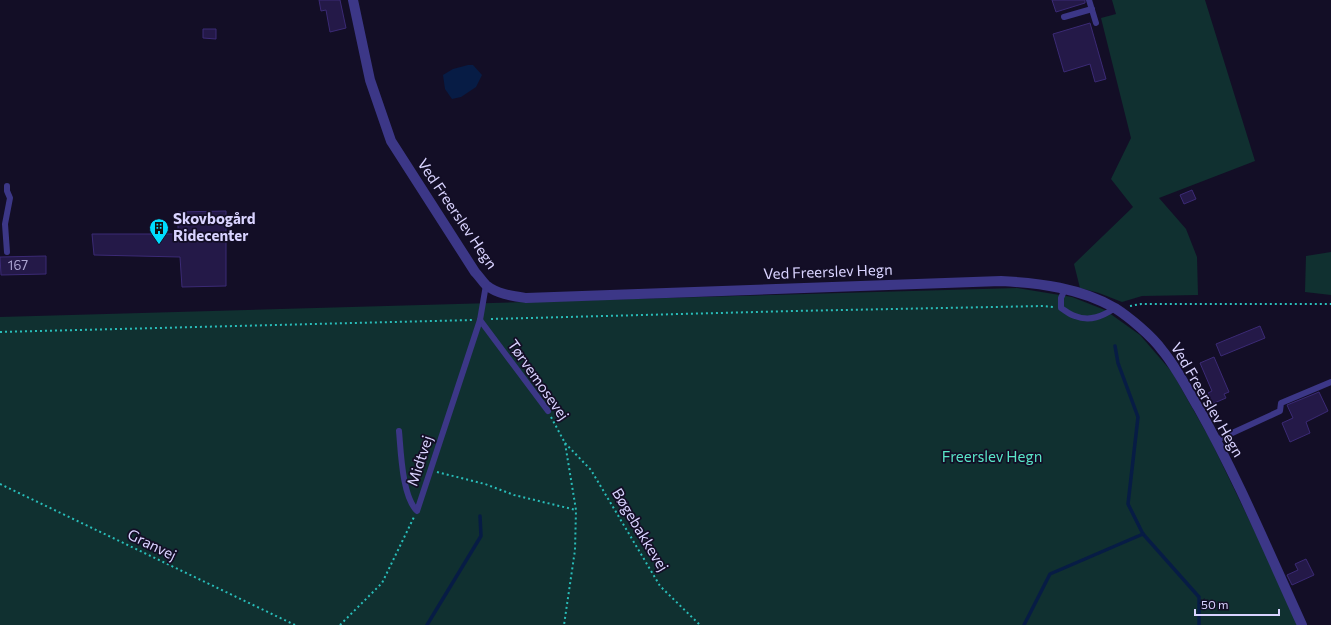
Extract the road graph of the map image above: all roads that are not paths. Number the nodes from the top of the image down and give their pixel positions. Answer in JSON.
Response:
{"nodes":[{"id":1,"x":353,"y":0,"type":"edge"},
{"id":2,"x":1089,"y":0,"type":"edge"},
{"id":3,"x":1092,"y":9,"type":"junction"},
{"id":4,"x":1064,"y":17,"type":"dead end"},
{"id":5,"x":1096,"y":23,"type":"dead end"},
{"id":6,"x":7,"y":186,"type":"dead end"},
{"id":7,"x":7,"y":252,"type":"dead end"},
{"id":8,"x":486,"y":285,"type":"junction"},
{"id":9,"x":1065,"y":288,"type":"junction"},
{"id":10,"x":1115,"y":308,"type":"junction"},
{"id":11,"x":480,"y":320,"type":"junction"},
{"id":12,"x":1331,"y":382,"type":"edge"},
{"id":13,"x":548,"y":411,"type":"road end"},
{"id":14,"x":399,"y":431,"type":"dead end"},
{"id":15,"x":1216,"y":440,"type":"junction"},
{"id":16,"x":1302,"y":625,"type":"edge"}],
"edges":[{"from":1,"to":8,"type":"street","name":"Ved Freerslev Hegn"},
{"from":2,"to":3,"type":"lane"},
{"from":3,"to":4,"type":"lane"},
{"from":3,"to":5,"type":"lane"},
{"from":6,"to":7,"type":"lane"},
{"from":8,"to":9,"type":"street","name":"Ved Freerslev Hegn"},
{"from":8,"to":11,"type":"lane","name":"Midtvej"},
{"from":9,"to":10,"type":"street","name":"Ved Freerslev Hegn"},
{"from":9,"to":10,"type":"lane"},
{"from":10,"to":15,"type":"street","name":"Ved Freerslev Hegn"},
{"from":11,"to":13,"type":"lane","name":"Tørvemosevej"},
{"from":11,"to":14,"type":"lane","name":"Midtvej"},
{"from":12,"to":15,"type":"lane"},
{"from":15,"to":16,"type":"street","name":"Ved Freerslev Hegn"}]}
